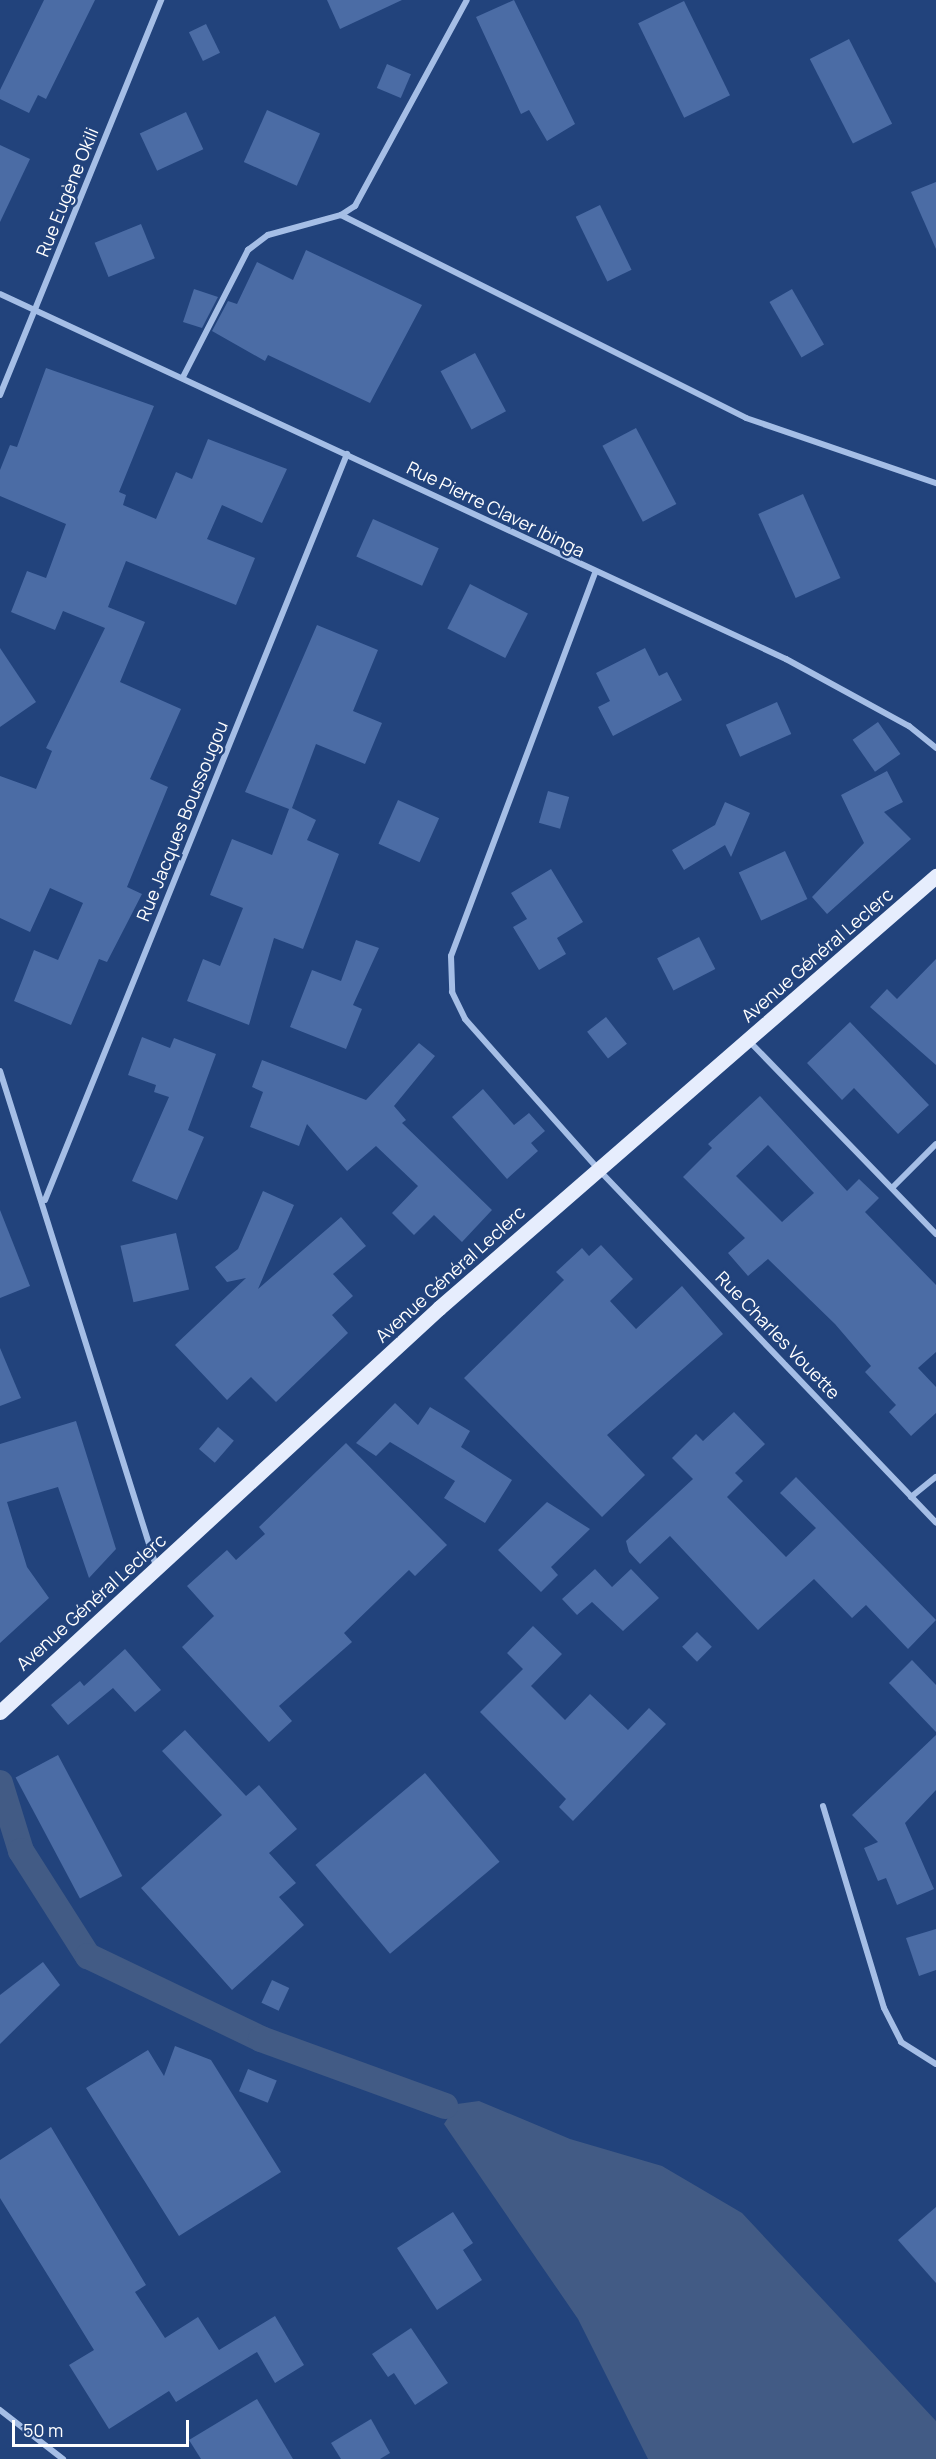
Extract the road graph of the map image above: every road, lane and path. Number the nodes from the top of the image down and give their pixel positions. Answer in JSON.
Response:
{"nodes":[{"id":1,"x":161,"y":0,"type":"edge"},
{"id":2,"x":467,"y":0,"type":"edge"},
{"id":3,"x":341,"y":215,"type":"junction"},
{"id":4,"x":0,"y":294,"type":"edge"},
{"id":5,"x":36,"y":309,"type":"junction"},
{"id":6,"x":183,"y":377,"type":"junction"},
{"id":7,"x":0,"y":395,"type":"edge"},
{"id":8,"x":347,"y":454,"type":"junction"},
{"id":9,"x":936,"y":483,"type":"edge"},
{"id":10,"x":596,"y":573,"type":"junction"},
{"id":11,"x":936,"y":748,"type":"edge"},
{"id":12,"x":936,"y":876,"type":"edge"},
{"id":13,"x":749,"y":1041,"type":"junction"},
{"id":14,"x":0,"y":1071,"type":"edge"},
{"id":15,"x":936,"y":1144,"type":"edge"},
{"id":16,"x":598,"y":1169,"type":"junction"},
{"id":17,"x":892,"y":1188,"type":"junction"},
{"id":18,"x":45,"y":1200,"type":"junction"},
{"id":19,"x":936,"y":1234,"type":"edge"},
{"id":20,"x":936,"y":1477,"type":"edge"},
{"id":21,"x":911,"y":1497,"type":"junction"},
{"id":22,"x":936,"y":1523,"type":"edge"},
{"id":23,"x":157,"y":1569,"type":"junction"},
{"id":24,"x":2,"y":1710,"type":"edge"},
{"id":25,"x":823,"y":1806,"type":"dead end"},
{"id":26,"x":936,"y":2064,"type":"edge"},
{"id":27,"x":0,"y":2410,"type":"edge"},
{"id":28,"x":63,"y":2459,"type":"edge"}],
"edges":[{"from":1,"to":5,"type":"street","name":"Rue Eugène Okili"},
{"from":2,"to":3,"type":"street"},
{"from":3,"to":6,"type":"street"},
{"from":3,"to":9,"type":"street"},
{"from":4,"to":5,"type":"street","name":"Rue Pierre Claver Ibinga"},
{"from":5,"to":6,"type":"street","name":"Rue Pierre Claver Ibinga"},
{"from":5,"to":7,"type":"street","name":"Rue Eugène Okili"},
{"from":6,"to":8,"type":"street","name":"Rue Pierre Claver Ibinga"},
{"from":8,"to":10,"type":"street","name":"Rue Pierre Claver Ibinga"},
{"from":8,"to":18,"type":"street","name":"Rue Jacques Boussougou"},
{"from":10,"to":11,"type":"street","name":"Rue Pierre Claver Ibinga"},
{"from":10,"to":16,"type":"street","name":"Rue Charles Vouette"},
{"from":12,"to":13,"type":"main road","name":"Avenue Général Leclerc"},
{"from":13,"to":16,"type":"main road","name":"Avenue Général Leclerc"},
{"from":13,"to":17,"type":"street"},
{"from":14,"to":18,"type":"street"},
{"from":15,"to":17,"type":"street"},
{"from":16,"to":21,"type":"street","name":"Rue Charles Vouette"},
{"from":16,"to":23,"type":"main road","name":"Avenue Général Leclerc"},
{"from":17,"to":19,"type":"street"},
{"from":18,"to":23,"type":"street"},
{"from":20,"to":21,"type":"street"},
{"from":21,"to":22,"type":"street","name":"Rue Charles Vouette"},
{"from":23,"to":24,"type":"main road","name":"Avenue Général Leclerc"},
{"from":25,"to":26,"type":"street"},
{"from":27,"to":28,"type":"street"}]}
